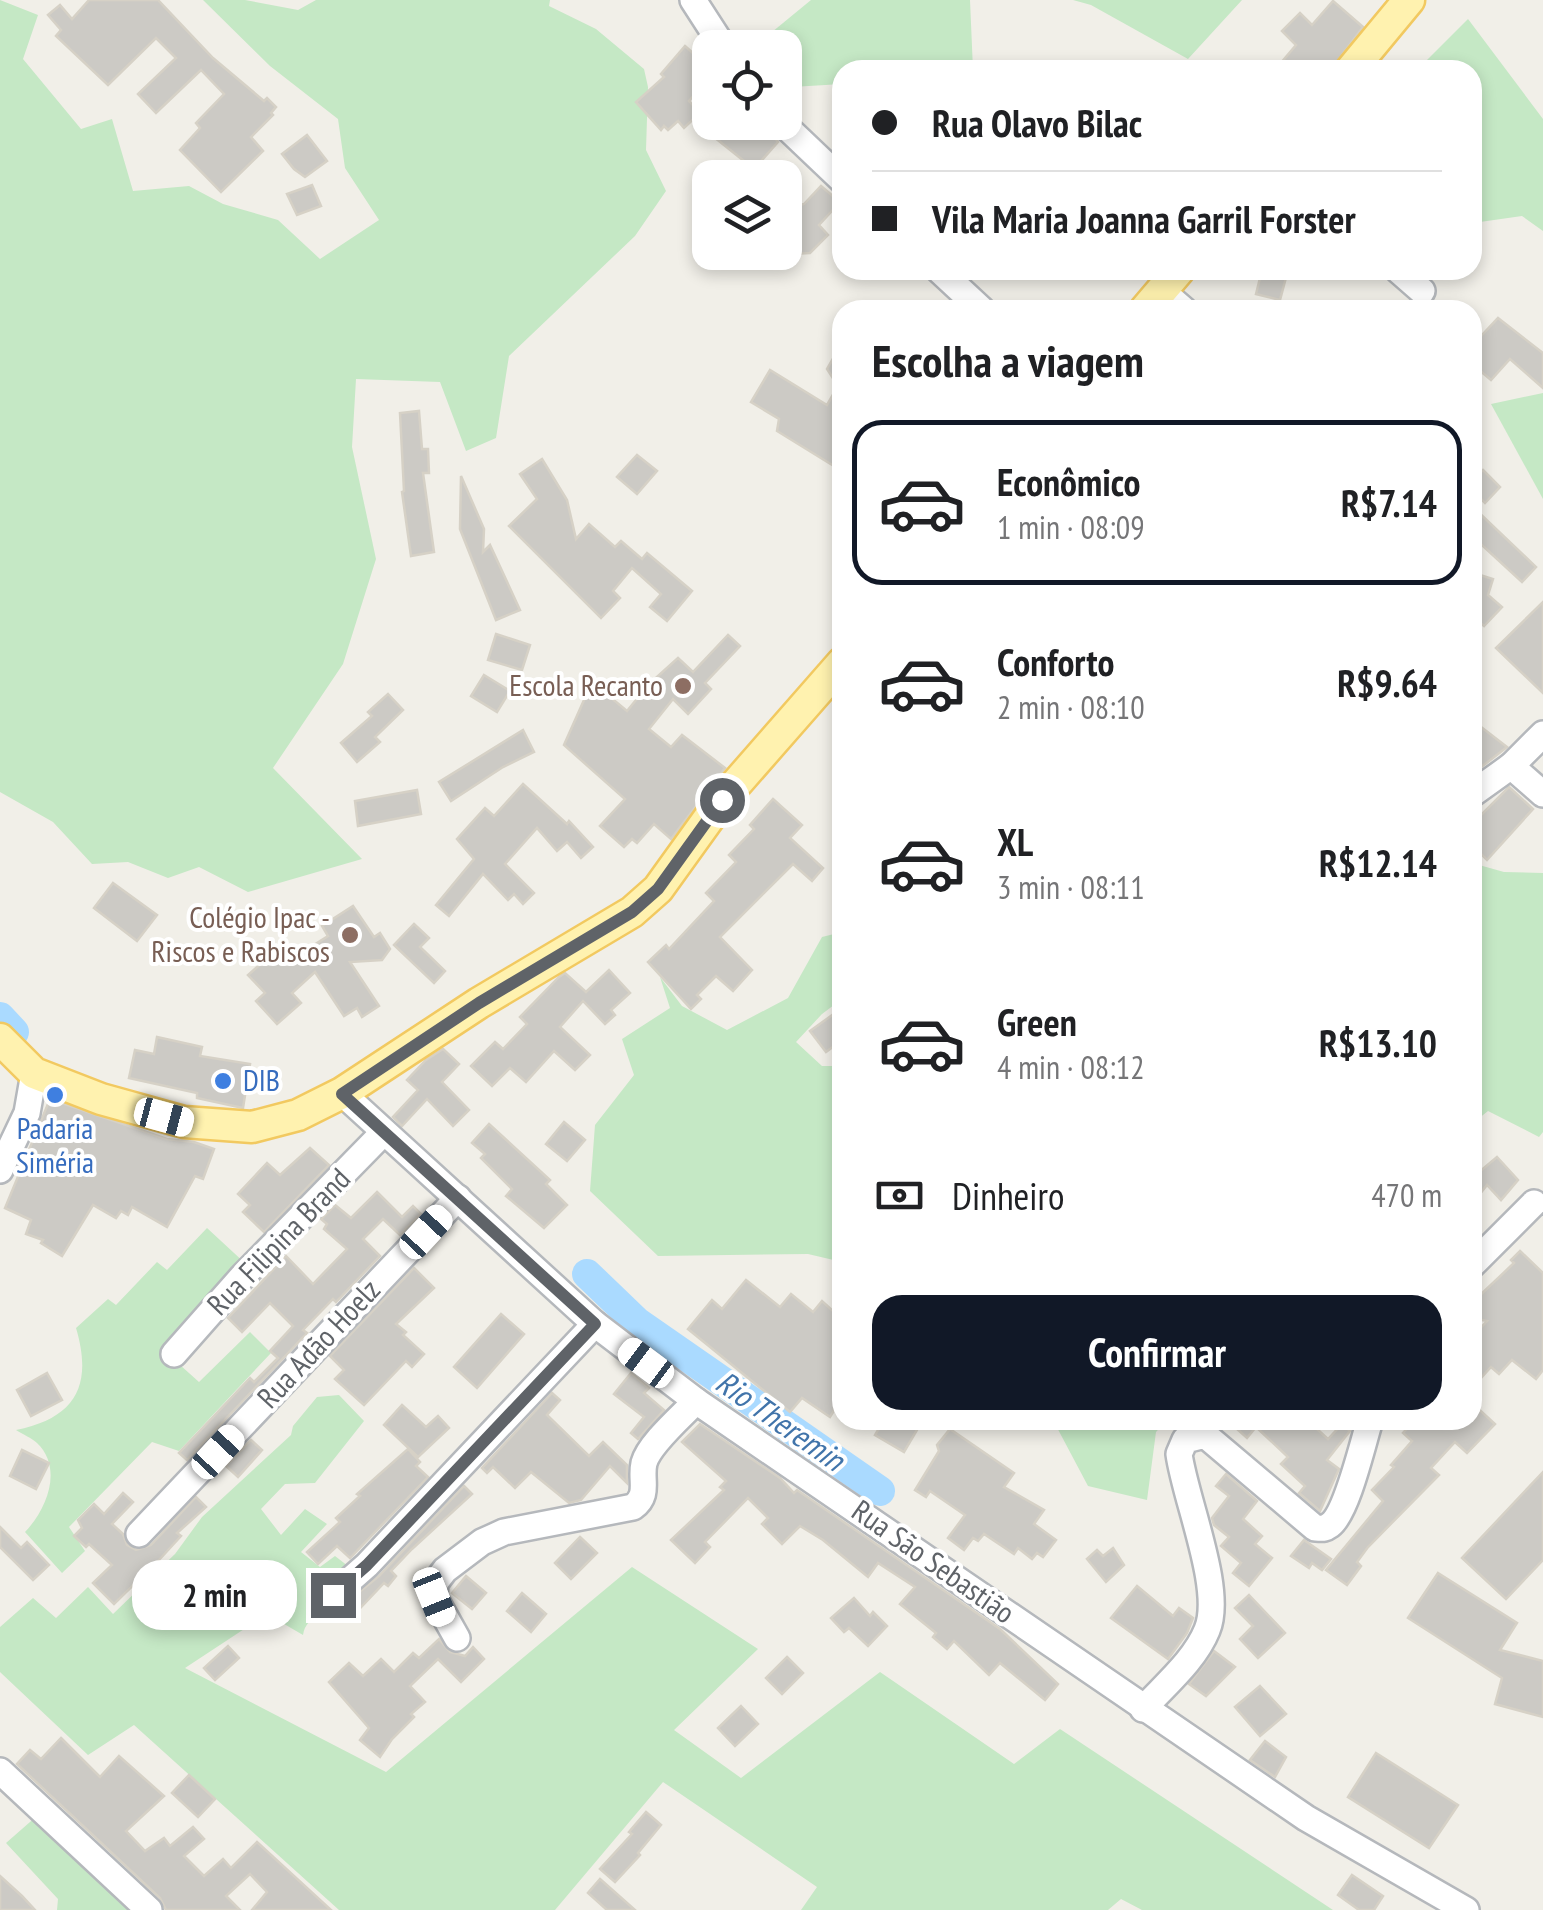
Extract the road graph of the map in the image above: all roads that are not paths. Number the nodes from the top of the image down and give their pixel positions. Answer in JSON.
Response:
{"nodes":[{"id":1,"x":693,"y":0,"type":"edge"},
{"id":2,"x":1409,"y":0,"type":"edge"},
{"id":3,"x":712,"y":30,"type":"edge"},
{"id":4,"x":1358,"y":60,"type":"edge"},
{"id":5,"x":800,"y":140,"type":"edge"},
{"id":6,"x":832,"y":170,"type":"edge"},
{"id":7,"x":950,"y":280,"type":"edge"},
{"id":8,"x":1409,"y":280,"type":"edge"},
{"id":9,"x":1422,"y":291,"type":"dead end"},
{"id":10,"x":971,"y":300,"type":"edge"},
{"id":11,"x":832,"y":675,"type":"edge"},
{"id":12,"x":1543,"y":734,"type":"edge"},
{"id":13,"x":1510,"y":766,"type":"junction"},
{"id":14,"x":1482,"y":787,"type":"edge"},
{"id":15,"x":1543,"y":794,"type":"edge"},
{"id":16,"x":0,"y":1039,"type":"edge"},
{"id":17,"x":32,"y":1088,"type":"junction"},
{"id":18,"x":342,"y":1094,"type":"junction"},
{"id":19,"x":384,"y":1132,"type":"junction"},
{"id":20,"x":0,"y":1170,"type":"edge"},
{"id":21,"x":458,"y":1198,"type":"junction"},
{"id":22,"x":1534,"y":1204,"type":"dead end"},
{"id":23,"x":1482,"y":1255,"type":"edge"},
{"id":24,"x":595,"y":1324,"type":"junction"},
{"id":25,"x":174,"y":1354,"type":"dead end"},
{"id":26,"x":696,"y":1401,"type":"junction"},
{"id":27,"x":1367,"y":1430,"type":"edge"},
{"id":28,"x":139,"y":1534,"type":"dead end"},
{"id":29,"x":333,"y":1595,"type":"dead end"},
{"id":30,"x":458,"y":1638,"type":"dead end"},
{"id":31,"x":1143,"y":1710,"type":"junction"},
{"id":32,"x":0,"y":1771,"type":"edge"},
{"id":33,"x":149,"y":1910,"type":"edge"},
{"id":34,"x":1466,"y":1910,"type":"edge"}],
"edges":[{"from":1,"to":3,"type":"street"},
{"from":2,"to":4,"type":"main road"},
{"from":5,"to":6,"type":"street"},
{"from":7,"to":10,"type":"street"},
{"from":8,"to":9,"type":"street"},
{"from":11,"to":18,"type":"main road"},
{"from":12,"to":13,"type":"street"},
{"from":13,"to":14,"type":"street"},
{"from":13,"to":15,"type":"street"},
{"from":16,"to":17,"type":"main road"},
{"from":17,"to":18,"type":"main road"},
{"from":17,"to":20,"type":"street"},
{"from":18,"to":19,"type":"street","name":"Rua São Sebastião"},
{"from":19,"to":21,"type":"street","name":"Rua São Sebastião"},
{"from":19,"to":25,"type":"street","name":"Rua Filipina Brand"},
{"from":21,"to":24,"type":"street","name":"Rua São Sebastião"},
{"from":21,"to":28,"type":"street","name":"Rua Adão Hoelz"},
{"from":22,"to":23,"type":"street"},
{"from":24,"to":26,"type":"street","name":"Rua São Sebastião"},
{"from":24,"to":29,"type":"street"},
{"from":26,"to":30,"type":"street"},
{"from":26,"to":31,"type":"street","name":"Rua São Sebastião"},
{"from":27,"to":31,"type":"street"},
{"from":31,"to":34,"type":"street","name":"Rua São Sebastião"},
{"from":32,"to":33,"type":"street"}]}
